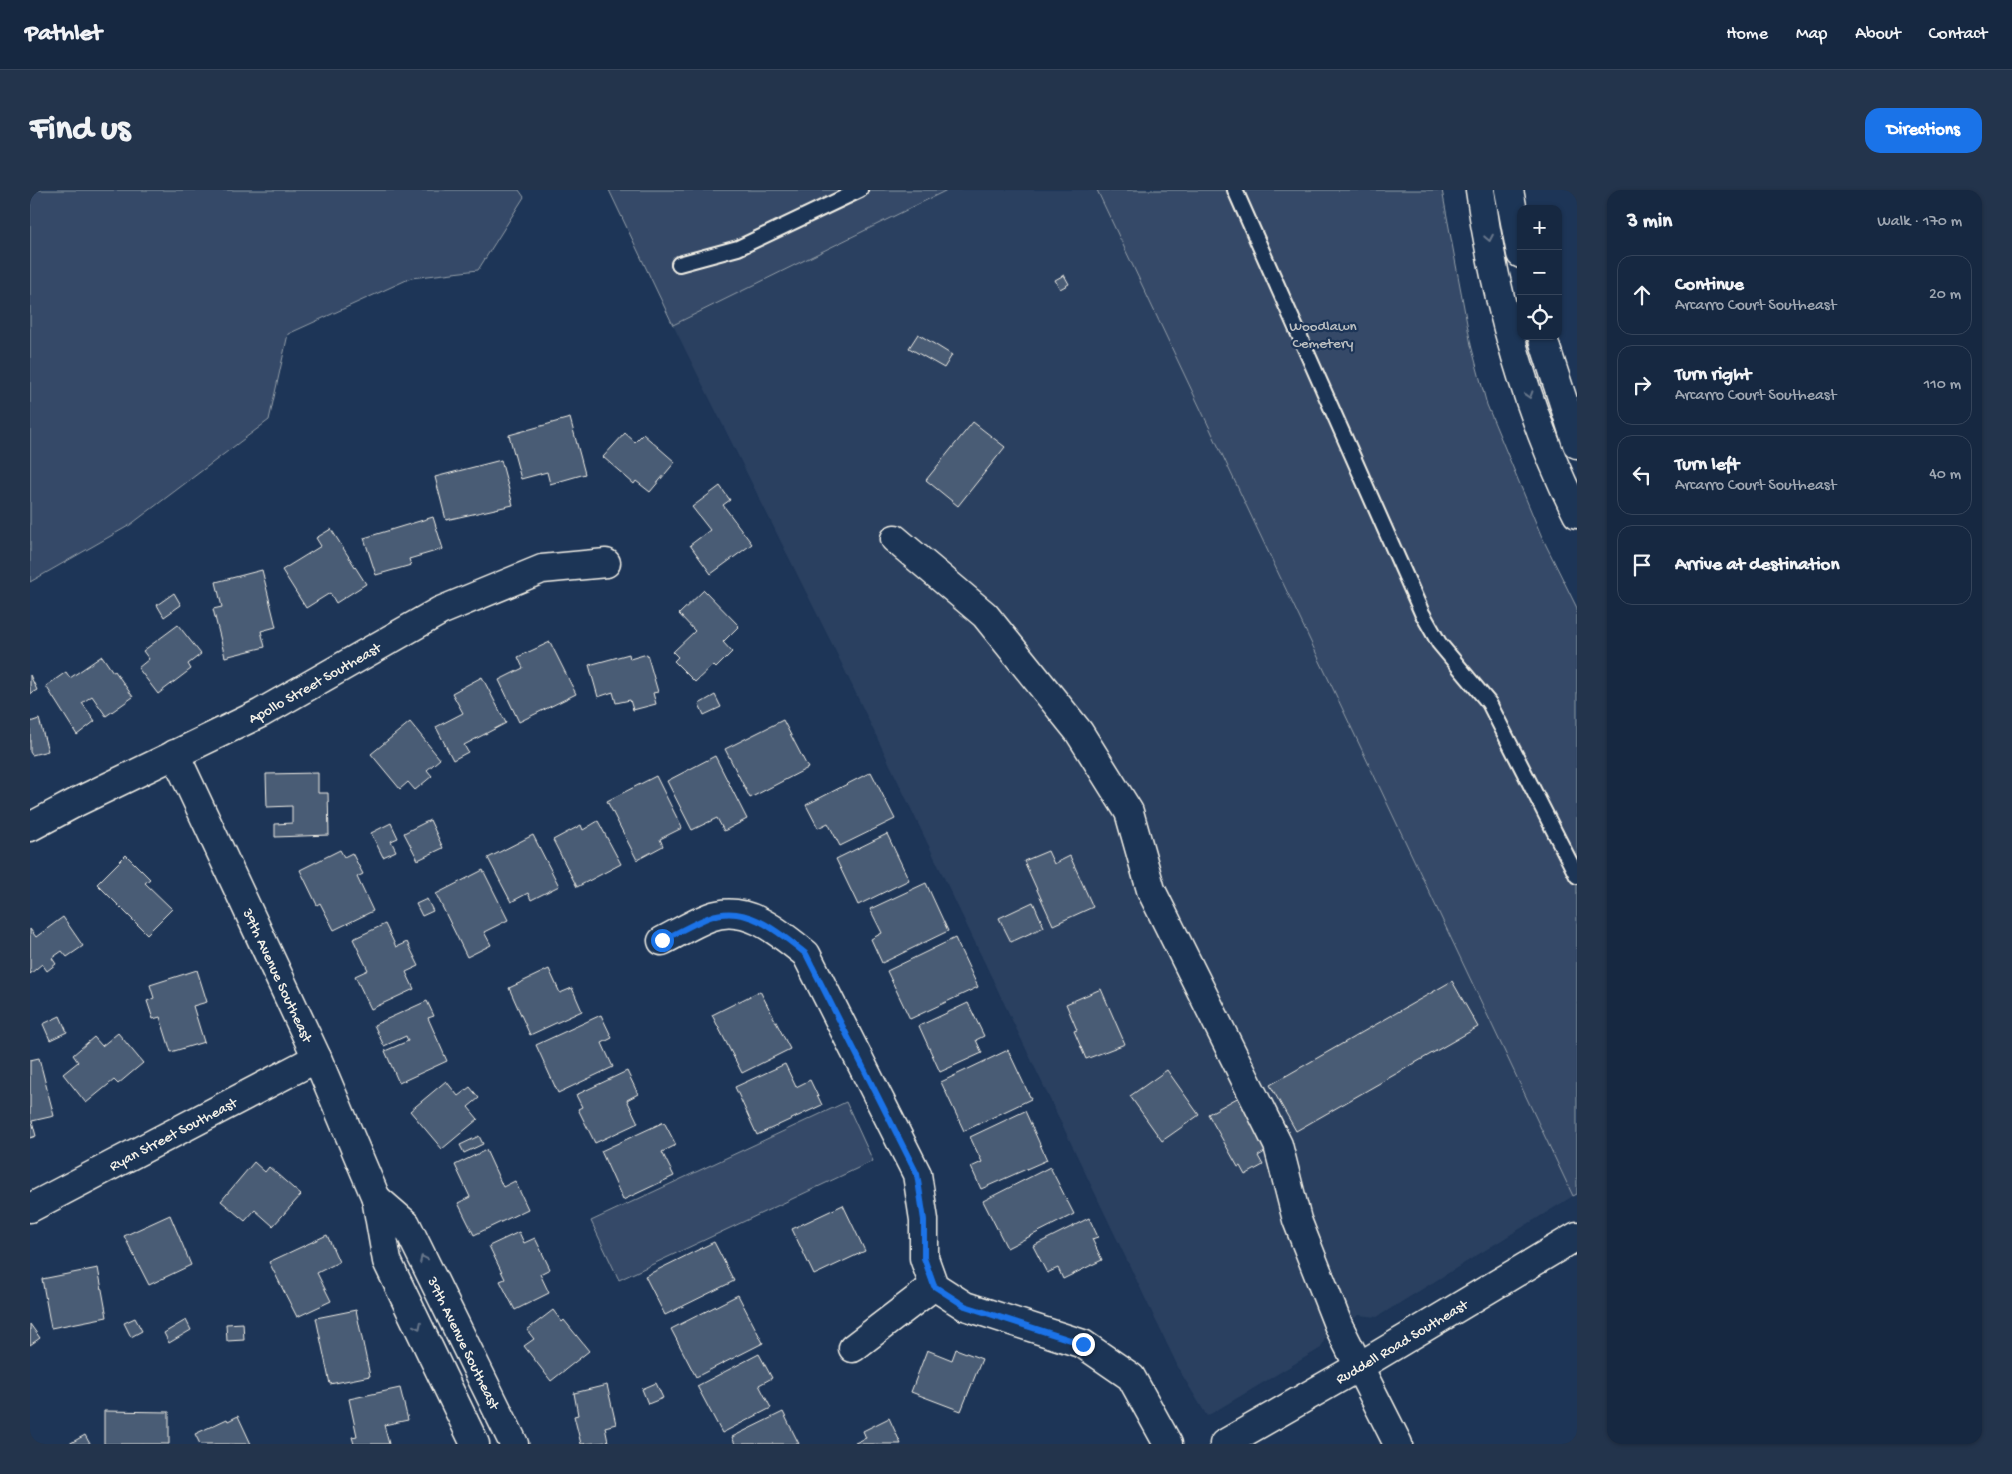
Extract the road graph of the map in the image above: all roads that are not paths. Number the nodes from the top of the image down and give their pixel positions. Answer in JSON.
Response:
{"nodes":[{"id":1,"x":860,"y":190,"type":"edge"},
{"id":2,"x":1235,"y":190,"type":"edge"},
{"id":3,"x":1480,"y":190,"type":"edge"},
{"id":4,"x":1509,"y":190,"type":"edge"},
{"id":5,"x":1520,"y":250,"type":"edge"},
{"id":6,"x":679,"y":264,"type":"dead end"},
{"id":7,"x":1543,"y":340,"type":"edge"},
{"id":8,"x":1577,"y":444,"type":"edge"},
{"id":9,"x":1577,"y":514,"type":"edge"},
{"id":10,"x":895,"y":539,"type":"dead end"},
{"id":11,"x":606,"y":564,"type":"dead end"},
{"id":12,"x":175,"y":754,"type":"junction"},
{"id":13,"x":30,"y":827,"type":"edge"},
{"id":14,"x":1577,"y":876,"type":"edge"},
{"id":15,"x":662,"y":940,"type":"dead end"},
{"id":16,"x":317,"y":1058,"type":"junction"},
{"id":17,"x":376,"y":1198,"type":"junction"},
{"id":18,"x":30,"y":1208,"type":"edge"},
{"id":19,"x":1577,"y":1236,"type":"edge"},
{"id":20,"x":934,"y":1286,"type":"junction"},
{"id":21,"x":853,"y":1348,"type":"dead end"},
{"id":22,"x":1360,"y":1366,"type":"junction"},
{"id":23,"x":475,"y":1444,"type":"edge"},
{"id":24,"x":514,"y":1444,"type":"edge"},
{"id":25,"x":1168,"y":1444,"type":"edge"},
{"id":26,"x":1224,"y":1444,"type":"edge"},
{"id":27,"x":1398,"y":1444,"type":"edge"}],
"edges":[{"from":1,"to":6,"type":"lane"},
{"from":2,"to":14,"type":"lane"},
{"from":3,"to":9,"type":"street","one_way":true},
{"from":4,"to":5,"type":"street"},
{"from":7,"to":8,"type":"street"},
{"from":10,"to":22,"type":"street"},
{"from":11,"to":12,"type":"street","name":"Apollo Street Southeast"},
{"from":12,"to":13,"type":"street","name":"Apollo Street Southeast"},
{"from":12,"to":16,"type":"street","name":"39th Avenue Southeast"},
{"from":15,"to":20,"type":"street"},
{"from":16,"to":17,"type":"street","name":"39th Avenue Southeast"},
{"from":16,"to":18,"type":"street","name":"Ryan Street Southeast"},
{"from":17,"to":23,"type":"street","name":"39th Avenue Southeast","one_way":true},
{"from":24,"to":17,"type":"street","name":"39th Avenue Southeast","one_way":true},
{"from":19,"to":22,"type":"street","name":"Ruddell Road Southeast"},
{"from":20,"to":21,"type":"street"},
{"from":20,"to":25,"type":"street"},
{"from":22,"to":26,"type":"street","name":"Ruddell Road Southeast"},
{"from":22,"to":27,"type":"street"}]}
